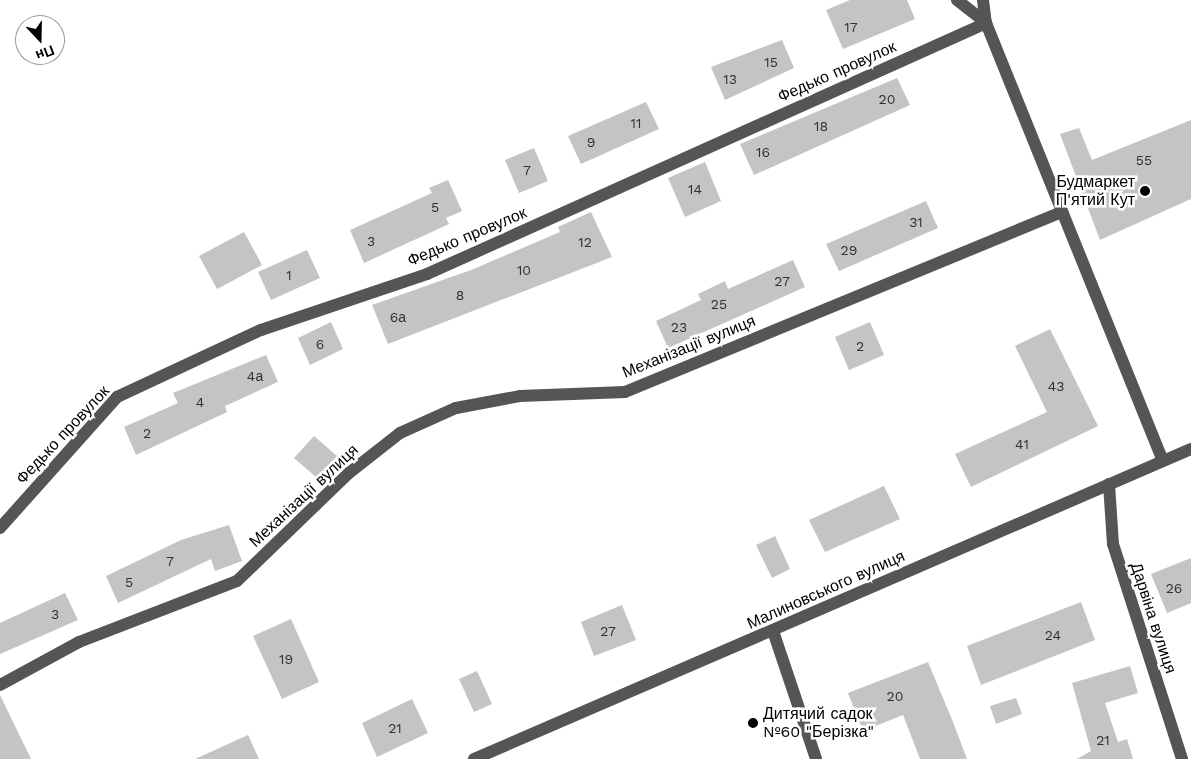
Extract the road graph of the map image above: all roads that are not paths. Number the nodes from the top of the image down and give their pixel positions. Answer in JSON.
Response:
{"nodes":[{"id":1,"x":957,"y":0,"type":"edge"},
{"id":2,"x":983,"y":0,"type":"edge"},
{"id":3,"x":986,"y":23,"type":"junction"},
{"id":4,"x":1062,"y":212,"type":"junction"},
{"id":5,"x":1191,"y":449,"type":"edge"},
{"id":6,"x":1163,"y":460,"type":"junction"},
{"id":7,"x":1109,"y":484,"type":"junction"},
{"id":8,"x":0,"y":528,"type":"edge"},
{"id":9,"x":773,"y":631,"type":"junction"},
{"id":10,"x":0,"y":685,"type":"edge"},
{"id":11,"x":474,"y":759,"type":"edge"},
{"id":12,"x":816,"y":759,"type":"edge"},
{"id":13,"x":1182,"y":759,"type":"edge"}],
"edges":[{"from":1,"to":3,"type":"street"},
{"from":2,"to":3,"type":"street"},
{"from":3,"to":4,"type":"street"},
{"from":3,"to":8,"type":"street","name":"Федько провулок"},
{"from":4,"to":6,"type":"street"},
{"from":4,"to":10,"type":"street","name":"Механізації вулиця"},
{"from":5,"to":6,"type":"street","name":"Малиновського вулиця"},
{"from":6,"to":7,"type":"street","name":"Малиновського вулиця"},
{"from":7,"to":9,"type":"street","name":"Малиновського вулиця"},
{"from":7,"to":13,"type":"street","name":"Дарвіна вулиця"},
{"from":9,"to":11,"type":"street","name":"Малиновського вулиця"},
{"from":9,"to":12,"type":"street"}]}
